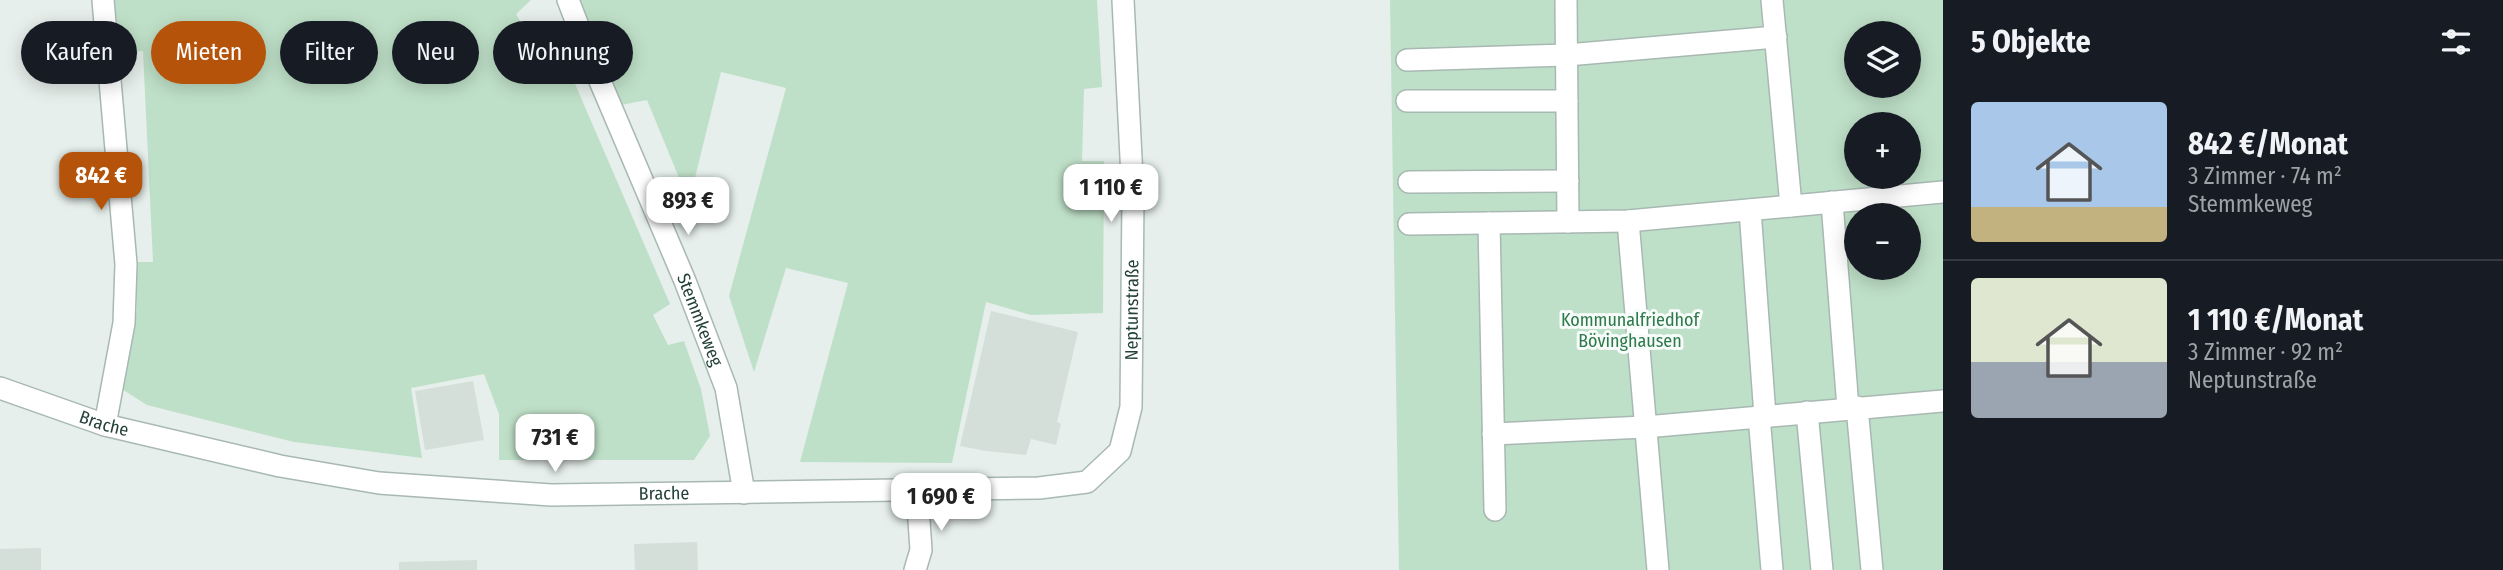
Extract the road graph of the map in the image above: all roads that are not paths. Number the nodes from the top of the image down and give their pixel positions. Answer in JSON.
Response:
{"nodes":[{"id":1,"x":103,"y":0,"type":"edge"},
{"id":2,"x":568,"y":0,"type":"edge"},
{"id":3,"x":1123,"y":0,"type":"edge"},
{"id":4,"x":1566,"y":0,"type":"edge"},
{"id":5,"x":1772,"y":0,"type":"edge"},
{"id":6,"x":1776,"y":37,"type":"junction"},
{"id":7,"x":1567,"y":55,"type":"junction"},
{"id":8,"x":1407,"y":60,"type":"dead end"},
{"id":9,"x":1407,"y":101,"type":"dead end"},
{"id":10,"x":1567,"y":101,"type":"junction"},
{"id":11,"x":1568,"y":181,"type":"junction"},
{"id":12,"x":1409,"y":182,"type":"dead end"},
{"id":13,"x":1943,"y":192,"type":"edge"},
{"id":14,"x":1832,"y":202,"type":"junction"},
{"id":15,"x":1791,"y":206,"type":"junction"},
{"id":16,"x":1750,"y":210,"type":"junction"},
{"id":17,"x":1628,"y":221,"type":"junction"},
{"id":18,"x":1568,"y":222,"type":"junction"},
{"id":19,"x":1489,"y":223,"type":"junction"},
{"id":20,"x":1409,"y":225,"type":"dead end"},
{"id":21,"x":0,"y":388,"type":"edge"},
{"id":22,"x":1943,"y":401,"type":"edge"},
{"id":23,"x":1852,"y":408,"type":"junction"},
{"id":24,"x":1807,"y":412,"type":"junction"},
{"id":25,"x":1762,"y":416,"type":"junction"},
{"id":26,"x":104,"y":425,"type":"junction"},
{"id":27,"x":1645,"y":427,"type":"junction"},
{"id":28,"x":1493,"y":434,"type":"junction"},
{"id":29,"x":1120,"y":452,"type":"joint"},
{"id":30,"x":918,"y":491,"type":"junction"},
{"id":31,"x":744,"y":492,"type":"junction"},
{"id":32,"x":1495,"y":510,"type":"dead end"},
{"id":33,"x":915,"y":570,"type":"edge"},
{"id":34,"x":1658,"y":570,"type":"edge"},
{"id":35,"x":1772,"y":570,"type":"edge"},
{"id":36,"x":1822,"y":570,"type":"edge"},
{"id":37,"x":1871,"y":570,"type":"edge"}],
"edges":[{"from":1,"to":26,"type":"street"},
{"from":2,"to":31,"type":"street","name":"Stemmkeweg"},
{"from":3,"to":29,"type":"street","name":"Neptunstraße"},
{"from":4,"to":7,"type":"street"},
{"from":5,"to":6,"type":"street"},
{"from":6,"to":7,"type":"street"},
{"from":6,"to":15,"type":"street"},
{"from":7,"to":8,"type":"street"},
{"from":7,"to":10,"type":"street"},
{"from":9,"to":10,"type":"street"},
{"from":10,"to":11,"type":"street"},
{"from":11,"to":12,"type":"street"},
{"from":11,"to":18,"type":"street"},
{"from":13,"to":14,"type":"street"},
{"from":14,"to":15,"type":"street"},
{"from":14,"to":23,"type":"street"},
{"from":15,"to":16,"type":"street"},
{"from":16,"to":17,"type":"street"},
{"from":16,"to":25,"type":"street"},
{"from":17,"to":18,"type":"street"},
{"from":17,"to":27,"type":"street"},
{"from":18,"to":19,"type":"street"},
{"from":19,"to":20,"type":"street"},
{"from":19,"to":28,"type":"street"},
{"from":21,"to":26,"type":"street","name":"Brache"},
{"from":22,"to":23,"type":"street"},
{"from":23,"to":24,"type":"street"},
{"from":23,"to":37,"type":"street"},
{"from":24,"to":25,"type":"street"},
{"from":24,"to":36,"type":"street"},
{"from":25,"to":27,"type":"street"},
{"from":25,"to":35,"type":"street"},
{"from":26,"to":31,"type":"street","name":"Brache"},
{"from":27,"to":28,"type":"street"},
{"from":27,"to":34,"type":"street"},
{"from":28,"to":32,"type":"street"},
{"from":29,"to":30,"type":"street","name":"Brache"},
{"from":30,"to":31,"type":"street","name":"Brache"},
{"from":30,"to":33,"type":"street"}]}
